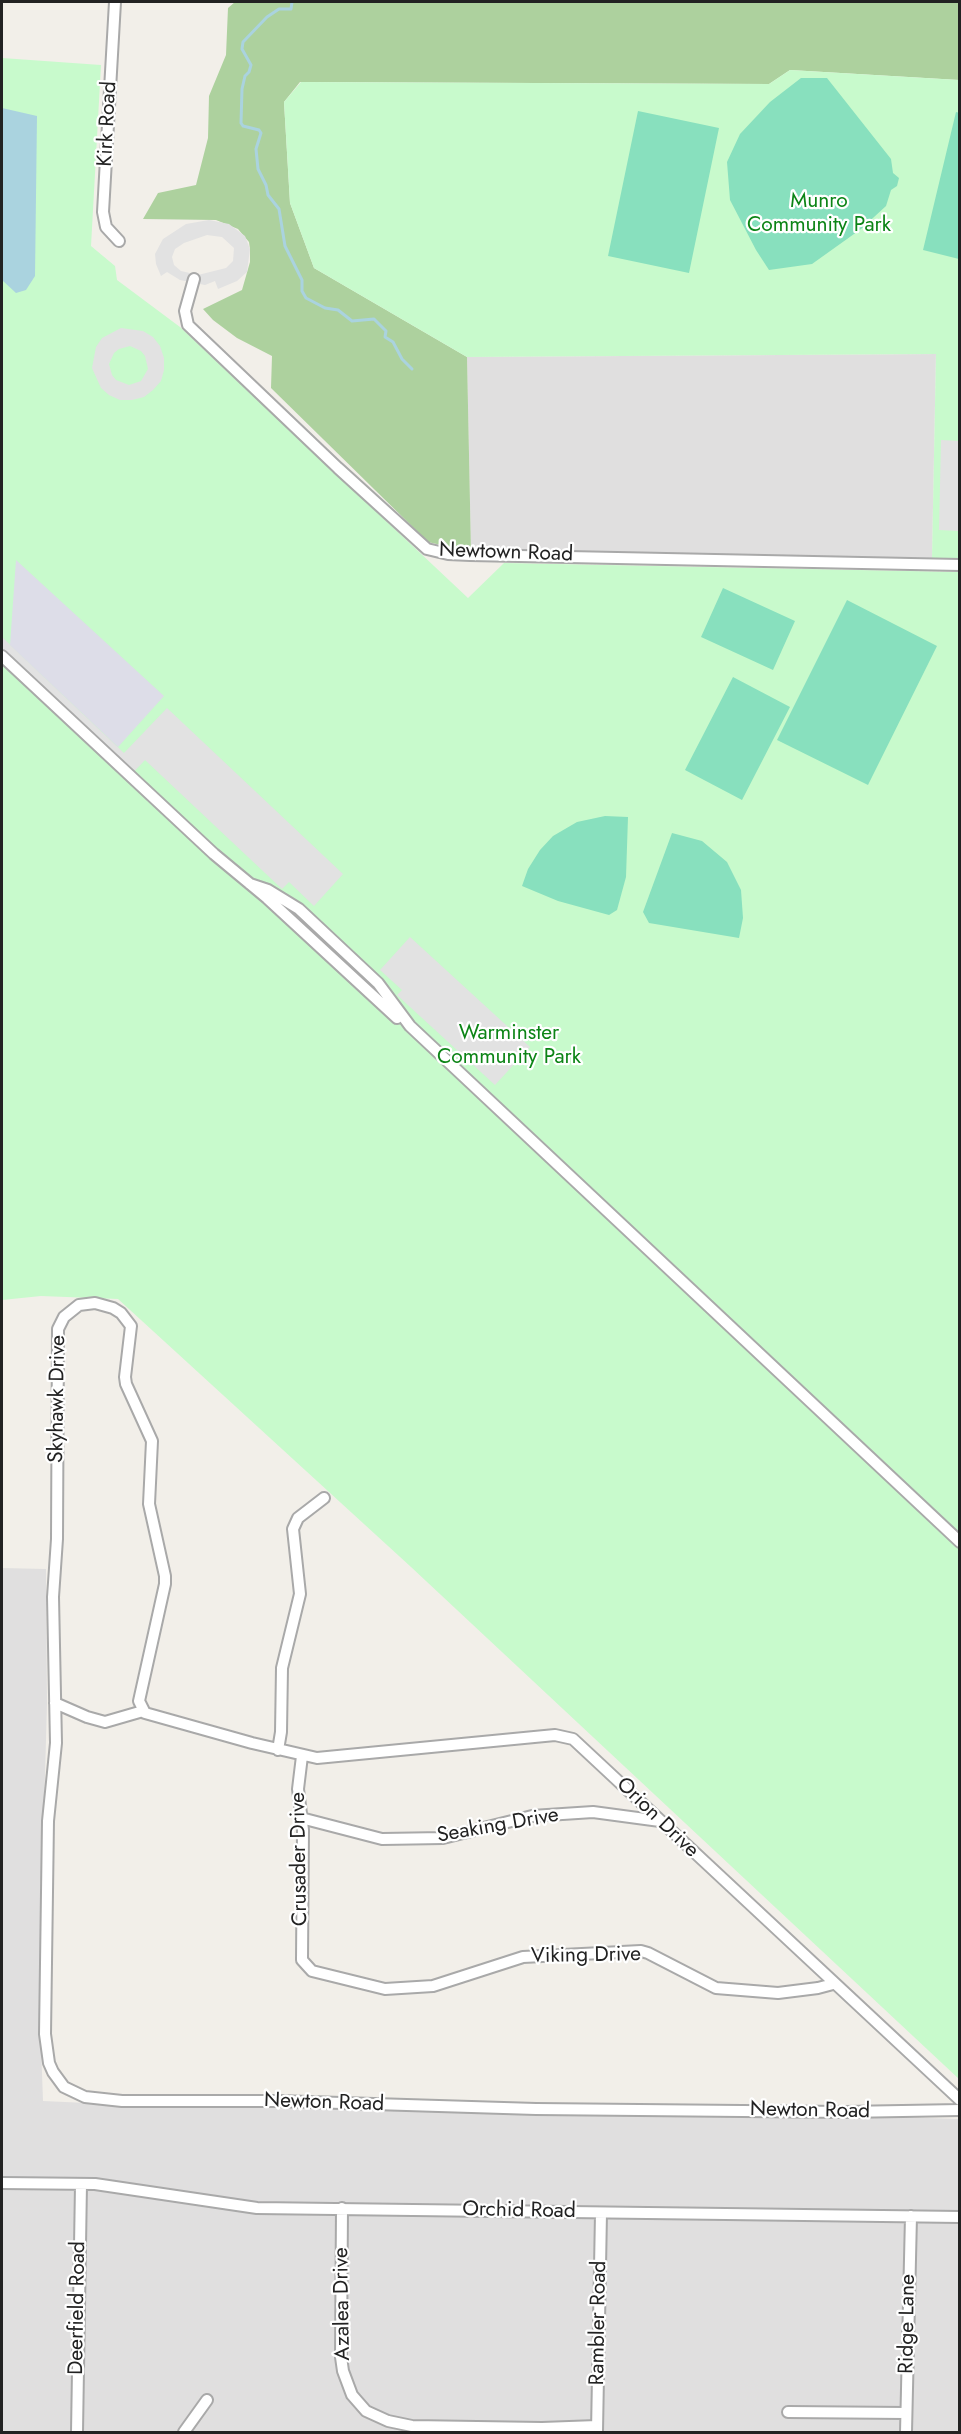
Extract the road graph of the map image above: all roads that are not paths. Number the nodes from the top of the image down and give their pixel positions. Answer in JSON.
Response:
{"nodes":[{"id":1,"x":115,"y":2,"type":"edge"},
{"id":2,"x":119,"y":241,"type":"dead end"},
{"id":3,"x":194,"y":279,"type":"dead end"},
{"id":4,"x":960,"y":565,"type":"edge"},
{"id":5,"x":2,"y":656,"type":"edge"},
{"id":6,"x":324,"y":1498,"type":"dead end"},
{"id":7,"x":960,"y":1542,"type":"edge"},
{"id":8,"x":55,"y":1703,"type":"junction"},
{"id":9,"x":142,"y":1709,"type":"junction"},
{"id":10,"x":55,"y":1720,"type":"joint"},
{"id":11,"x":278,"y":1750,"type":"junction"},
{"id":12,"x":302,"y":1756,"type":"junction"},
{"id":13,"x":301,"y":1818,"type":"junction"},
{"id":14,"x":660,"y":1821,"type":"junction"},
{"id":15,"x":303,"y":1963,"type":"joint"},
{"id":16,"x":833,"y":1984,"type":"junction"},
{"id":17,"x":960,"y":2100,"type":"edge"},
{"id":18,"x":960,"y":2110,"type":"edge"},
{"id":19,"x":2,"y":2183,"type":"edge"},
{"id":20,"x":81,"y":2184,"type":"junction"},
{"id":21,"x":342,"y":2208,"type":"junction"},
{"id":22,"x":601,"y":2213,"type":"junction"},
{"id":23,"x":910,"y":2216,"type":"junction"},
{"id":24,"x":960,"y":2217,"type":"edge"},
{"id":25,"x":207,"y":2400,"type":"dead end"},
{"id":26,"x":788,"y":2412,"type":"dead end"},
{"id":27,"x":906,"y":2413,"type":"junction"},
{"id":28,"x":597,"y":2429,"type":"edge"},
{"id":29,"x":77,"y":2433,"type":"edge"},
{"id":30,"x":184,"y":2433,"type":"edge"},
{"id":31,"x":906,"y":2433,"type":"edge"}],
"edges":[{"from":1,"to":2,"type":"street","name":"Kirk Road"},
{"from":3,"to":4,"type":"street","name":"Newtown Road"},
{"from":5,"to":7,"type":"street"},
{"from":6,"to":11,"type":"street"},
{"from":8,"to":9,"type":"street"},
{"from":8,"to":9,"type":"street","name":"Skyhawk Drive"},
{"from":8,"to":10,"type":"street","name":"Skyhawk Drive"},
{"from":9,"to":11,"type":"street"},
{"from":10,"to":18,"type":"street","name":"Newton Road"},
{"from":11,"to":12,"type":"street","name":"Orion Drive"},
{"from":12,"to":13,"type":"street","name":"Crusader Drive"},
{"from":12,"to":14,"type":"street","name":"Orion Drive"},
{"from":13,"to":14,"type":"street","name":"Seaking Drive"},
{"from":13,"to":15,"type":"street","name":"Crusader Drive"},
{"from":14,"to":16,"type":"street","name":"Orion Drive"},
{"from":15,"to":16,"type":"street","name":"Viking Drive"},
{"from":16,"to":17,"type":"street","name":"Orion Drive"},
{"from":19,"to":20,"type":"street","name":"Orchid Road"},
{"from":20,"to":21,"type":"street","name":"Orchid Road"},
{"from":20,"to":29,"type":"street","name":"Deerfield Road"},
{"from":21,"to":22,"type":"street","name":"Orchid Road"},
{"from":21,"to":28,"type":"street","name":"Azalea Drive"},
{"from":22,"to":23,"type":"street","name":"Orchid Road"},
{"from":22,"to":28,"type":"street","name":"Rambler Road"},
{"from":23,"to":24,"type":"street","name":"Orchid Road"},
{"from":23,"to":27,"type":"street","name":"Ridge Lane"},
{"from":25,"to":30,"type":"street"},
{"from":26,"to":27,"type":"street"},
{"from":27,"to":31,"type":"street","name":"Ridge Lane"}]}
